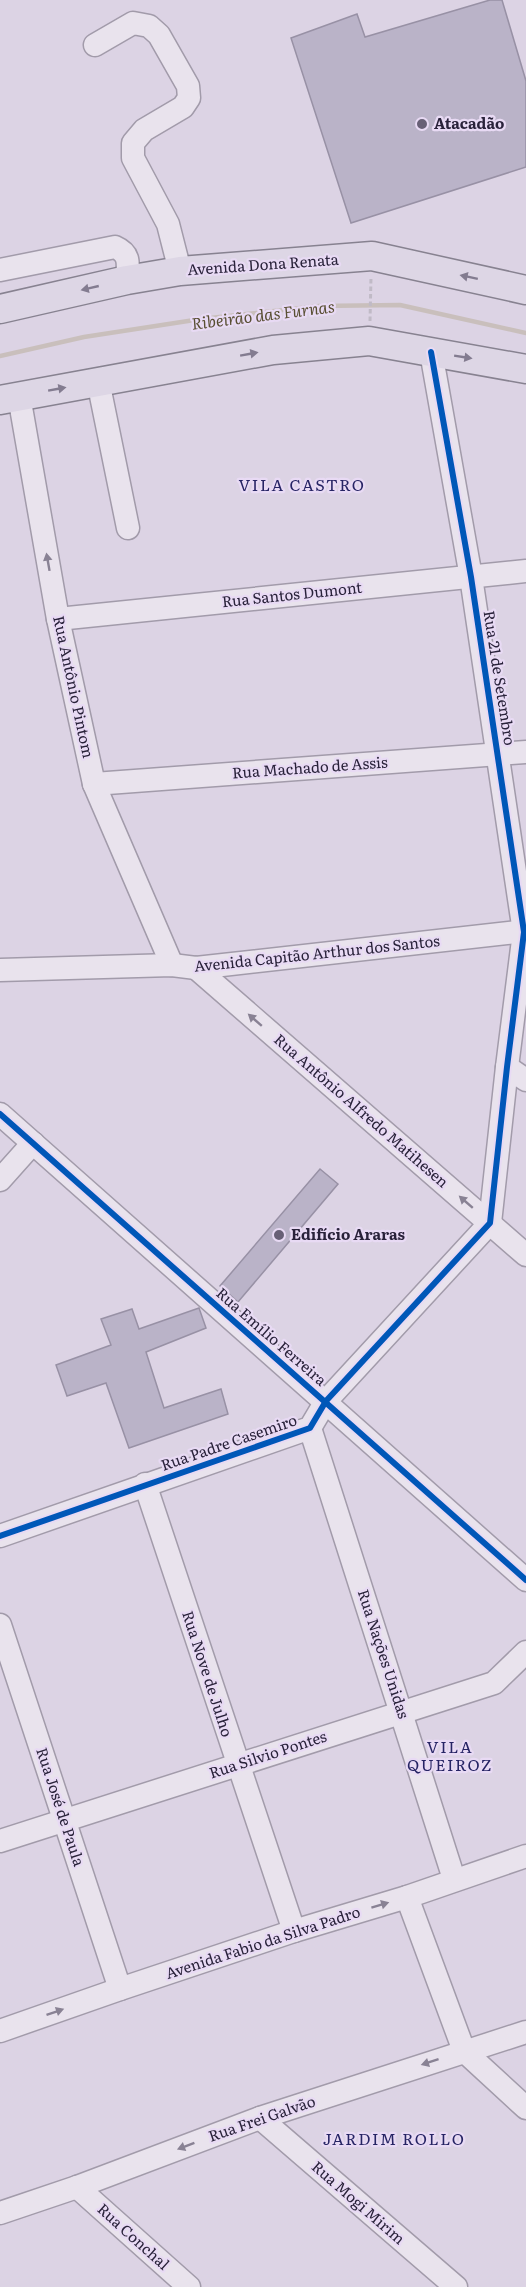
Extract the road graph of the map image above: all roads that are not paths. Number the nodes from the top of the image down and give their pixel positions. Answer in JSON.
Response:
{"nodes":[{"id":1,"x":95,"y":45,"type":"dead end"},
{"id":2,"x":0,"y":270,"type":"edge"},
{"id":3,"x":180,"y":271,"type":"junction"},
{"id":4,"x":127,"y":280,"type":"junction"},
{"id":5,"x":526,"y":290,"type":"edge"},
{"id":6,"x":0,"y":309,"type":"edge"},
{"id":7,"x":431,"y":352,"type":"junction"},
{"id":8,"x":526,"y":369,"type":"edge"},
{"id":9,"x":98,"y":381,"type":"junction"},
{"id":10,"x":9,"y":398,"type":"edge"},
{"id":11,"x":128,"y":528,"type":"dead end"},
{"id":12,"x":526,"y":571,"type":"edge"},
{"id":13,"x":471,"y":577,"type":"junction"},
{"id":14,"x":58,"y":619,"type":"junction"},
{"id":15,"x":526,"y":752,"type":"edge"},
{"id":16,"x":498,"y":754,"type":"junction"},
{"id":17,"x":94,"y":784,"type":"junction"},
{"id":18,"x":525,"y":932,"type":"edge"},
{"id":19,"x":172,"y":965,"type":"junction"},
{"id":20,"x":196,"y":968,"type":"junction"},
{"id":21,"x":0,"y":970,"type":"edge"},
{"id":22,"x":507,"y":1067,"type":"junction"},
{"id":23,"x":526,"y":1080,"type":"edge"},
{"id":24,"x":0,"y":1114,"type":"edge"},
{"id":25,"x":33,"y":1143,"type":"junction"},
{"id":26,"x":0,"y":1180,"type":"edge"},
{"id":27,"x":490,"y":1223,"type":"junction"},
{"id":28,"x":526,"y":1255,"type":"edge"},
{"id":29,"x":326,"y":1401,"type":"junction"},
{"id":30,"x":310,"y":1428,"type":"junction"},
{"id":31,"x":145,"y":1484,"type":"junction"},
{"id":32,"x":0,"y":1536,"type":"edge"},
{"id":33,"x":526,"y":1580,"type":"edge"},
{"id":34,"x":0,"y":1625,"type":"edge"},
{"id":35,"x":526,"y":1652,"type":"edge"},
{"id":36,"x":401,"y":1713,"type":"junction"},
{"id":37,"x":237,"y":1764,"type":"junction"},
{"id":38,"x":64,"y":1820,"type":"junction"},
{"id":39,"x":0,"y":1842,"type":"edge"},
{"id":40,"x":526,"y":1856,"type":"edge"},
{"id":41,"x":454,"y":1879,"type":"junction"},
{"id":42,"x":407,"y":1897,"type":"junction"},
{"id":43,"x":294,"y":1931,"type":"junction"},
{"id":44,"x":120,"y":1989,"type":"junction"},
{"id":45,"x":0,"y":2031,"type":"edge"},
{"id":46,"x":526,"y":2032,"type":"edge"},
{"id":47,"x":464,"y":2051,"type":"junction"},
{"id":48,"x":526,"y":2108,"type":"edge"},
{"id":49,"x":260,"y":2118,"type":"junction"},
{"id":50,"x":77,"y":2187,"type":"junction"},
{"id":51,"x":0,"y":2213,"type":"edge"},
{"id":52,"x":189,"y":2287,"type":"edge"},
{"id":53,"x":456,"y":2287,"type":"edge"}],
"edges":[{"from":1,"to":3,"type":"street"},
{"from":2,"to":4,"type":"street"},
{"from":3,"to":4,"type":"main road","name":"Avenida Dona Renata"},
{"from":5,"to":3,"type":"main road","name":"Avenida Dona Renata","one_way":true},
{"from":4,"to":6,"type":"main road","name":"Avenida Dona Renata","one_way":true},
{"from":7,"to":8,"type":"main road","one_way":true},
{"from":9,"to":7,"type":"main road","one_way":true},
{"from":7,"to":13,"type":"street","name":"Rua 21 de Setembro"},
{"from":10,"to":9,"type":"main road","one_way":true},
{"from":9,"to":11,"type":"street"},
{"from":14,"to":10,"type":"street","name":"Rua Antônio Pintom","one_way":true},
{"from":12,"to":13,"type":"street","name":"Rua Santos Dumont"},
{"from":13,"to":14,"type":"street","name":"Rua Santos Dumont"},
{"from":13,"to":16,"type":"street","name":"Rua 21 de Setembro"},
{"from":14,"to":17,"type":"street","name":"Rua Antônio Pintom"},
{"from":15,"to":16,"type":"street","name":"Rua Machado de Assis"},
{"from":16,"to":17,"type":"street","name":"Rua Machado de Assis"},
{"from":16,"to":18,"type":"street","name":"Rua 21 de Setembro"},
{"from":17,"to":19,"type":"street","name":"Rua Antônio Pintom"},
{"from":18,"to":20,"type":"street","name":"Avenida Capitão Arthur dos Santos"},
{"from":18,"to":22,"type":"street","name":"Rua 21 de Setembro"},
{"from":19,"to":20,"type":"street","name":"Avenida Capitão Arthur dos Santos"},
{"from":19,"to":21,"type":"street","name":"Avenida Capitão Arthur dos Santos"},
{"from":27,"to":20,"type":"street","name":"Rua Antônio Alfredo Matihesen","one_way":true},
{"from":22,"to":23,"type":"street"},
{"from":22,"to":27,"type":"street","name":"Rua 21 de Setembro"},
{"from":24,"to":25,"type":"street","name":"Rua Emílio Ferreira"},
{"from":25,"to":26,"type":"street"},
{"from":25,"to":29,"type":"street","name":"Rua Emílio Ferreira"},
{"from":27,"to":28,"type":"street","name":"Rua Antônio Alfredo Matihesen"},
{"from":27,"to":29,"type":"street","name":"Rua Padre Casemiro"},
{"from":29,"to":30,"type":"street","name":"Rua Padre Casemiro"},
{"from":29,"to":33,"type":"street","name":"Rua Emílio Ferreira"},
{"from":30,"to":31,"type":"street","name":"Rua Padre Casemiro"},
{"from":30,"to":36,"type":"street","name":"Rua Nações Unidas"},
{"from":31,"to":32,"type":"street","name":"Rua Padre Casemiro"},
{"from":31,"to":37,"type":"street","name":"Rua Nove de Julho"},
{"from":34,"to":38,"type":"street","name":"Rua José de Paula"},
{"from":35,"to":36,"type":"street","name":"Rua Silvio Pontes"},
{"from":36,"to":37,"type":"street","name":"Rua Silvio Pontes"},
{"from":36,"to":41,"type":"street","name":"Rua Nações Unidas"},
{"from":37,"to":38,"type":"street","name":"Rua Silvio Pontes"},
{"from":37,"to":43,"type":"street","name":"Rua Nove de Julho"},
{"from":38,"to":39,"type":"street","name":"Rua Silvio Pontes"},
{"from":38,"to":44,"type":"street","name":"Rua José de Paula"},
{"from":40,"to":41,"type":"street","name":"Avenida Fabio da Silva Padro"},
{"from":41,"to":42,"type":"street","name":"Avenida Fabio da Silva Padro"},
{"from":43,"to":42,"type":"street","name":"Avenida Fabio da Silva Padro","one_way":true},
{"from":42,"to":47,"type":"street"},
{"from":43,"to":44,"type":"street","name":"Avenida Fabio da Silva Padro"},
{"from":45,"to":44,"type":"street","name":"Avenida Fabio da Silva Padro","one_way":true},
{"from":46,"to":47,"type":"street","name":"Rua Frei Galvão"},
{"from":47,"to":48,"type":"street"},
{"from":47,"to":49,"type":"street","name":"Rua Frei Galvão","one_way":true},
{"from":49,"to":50,"type":"street","name":"Rua Frei Galvão","one_way":true},
{"from":49,"to":53,"type":"street","name":"Rua Mogi Mirim"},
{"from":50,"to":51,"type":"street","name":"Rua Frei Galvão"},
{"from":50,"to":52,"type":"street","name":"Rua Conchal"}]}
